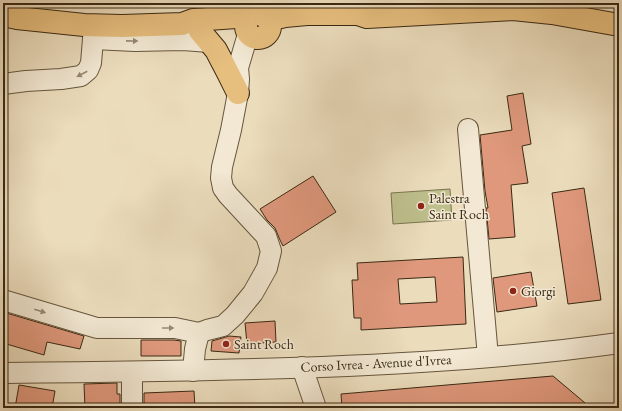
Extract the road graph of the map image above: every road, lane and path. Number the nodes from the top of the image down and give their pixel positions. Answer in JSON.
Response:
{"nodes":[{"id":1,"x":3,"y":15,"type":"edge"},
{"id":2,"x":619,"y":25,"type":"edge"},
{"id":3,"x":257,"y":29,"type":"junction"},
{"id":4,"x":89,"y":32,"type":"junction"},
{"id":5,"x":197,"y":32,"type":"junction"},
{"id":6,"x":3,"y":84,"type":"edge"},
{"id":7,"x":238,"y":86,"type":"junction"},
{"id":8,"x":468,"y":129,"type":"dead end"},
{"id":9,"x":3,"y":300,"type":"edge"},
{"id":10,"x":199,"y":333,"type":"junction"},
{"id":11,"x":619,"y":343,"type":"edge"},
{"id":12,"x":488,"y":357,"type":"junction"},
{"id":13,"x":302,"y":367,"type":"junction"},
{"id":14,"x":193,"y":371,"type":"junction"},
{"id":15,"x":132,"y":372,"type":"junction"},
{"id":16,"x":3,"y":373,"type":"edge"},
{"id":17,"x":132,"y":408,"type":"edge"},
{"id":18,"x":316,"y":408,"type":"edge"}],
"edges":[{"from":1,"to":4,"type":"main road"},
{"from":2,"to":3,"type":"main road"},
{"from":3,"to":5,"type":"main road"},
{"from":3,"to":7,"type":"street"},
{"from":4,"to":5,"type":"main road"},
{"from":4,"to":5,"type":"street","one_way":true},
{"from":4,"to":6,"type":"street","one_way":true},
{"from":5,"to":7,"type":"main road"},
{"from":7,"to":10,"type":"street"},
{"from":8,"to":12,"type":"street"},
{"from":9,"to":10,"type":"street","one_way":true},
{"from":10,"to":14,"type":"street"},
{"from":11,"to":12,"type":"street","name":"Corso Ivrea - Avenue d'Ivrea"},
{"from":12,"to":13,"type":"street","name":"Corso Ivrea - Avenue d'Ivrea"},
{"from":13,"to":14,"type":"street","name":"Corso Ivrea - Avenue d'Ivrea"},
{"from":13,"to":18,"type":"street"},
{"from":14,"to":15,"type":"street","name":"Corso Ivrea - Avenue d'Ivrea"},
{"from":15,"to":16,"type":"street","name":"Corso Ivrea - Avenue d'Ivrea"},
{"from":15,"to":17,"type":"street"}]}
